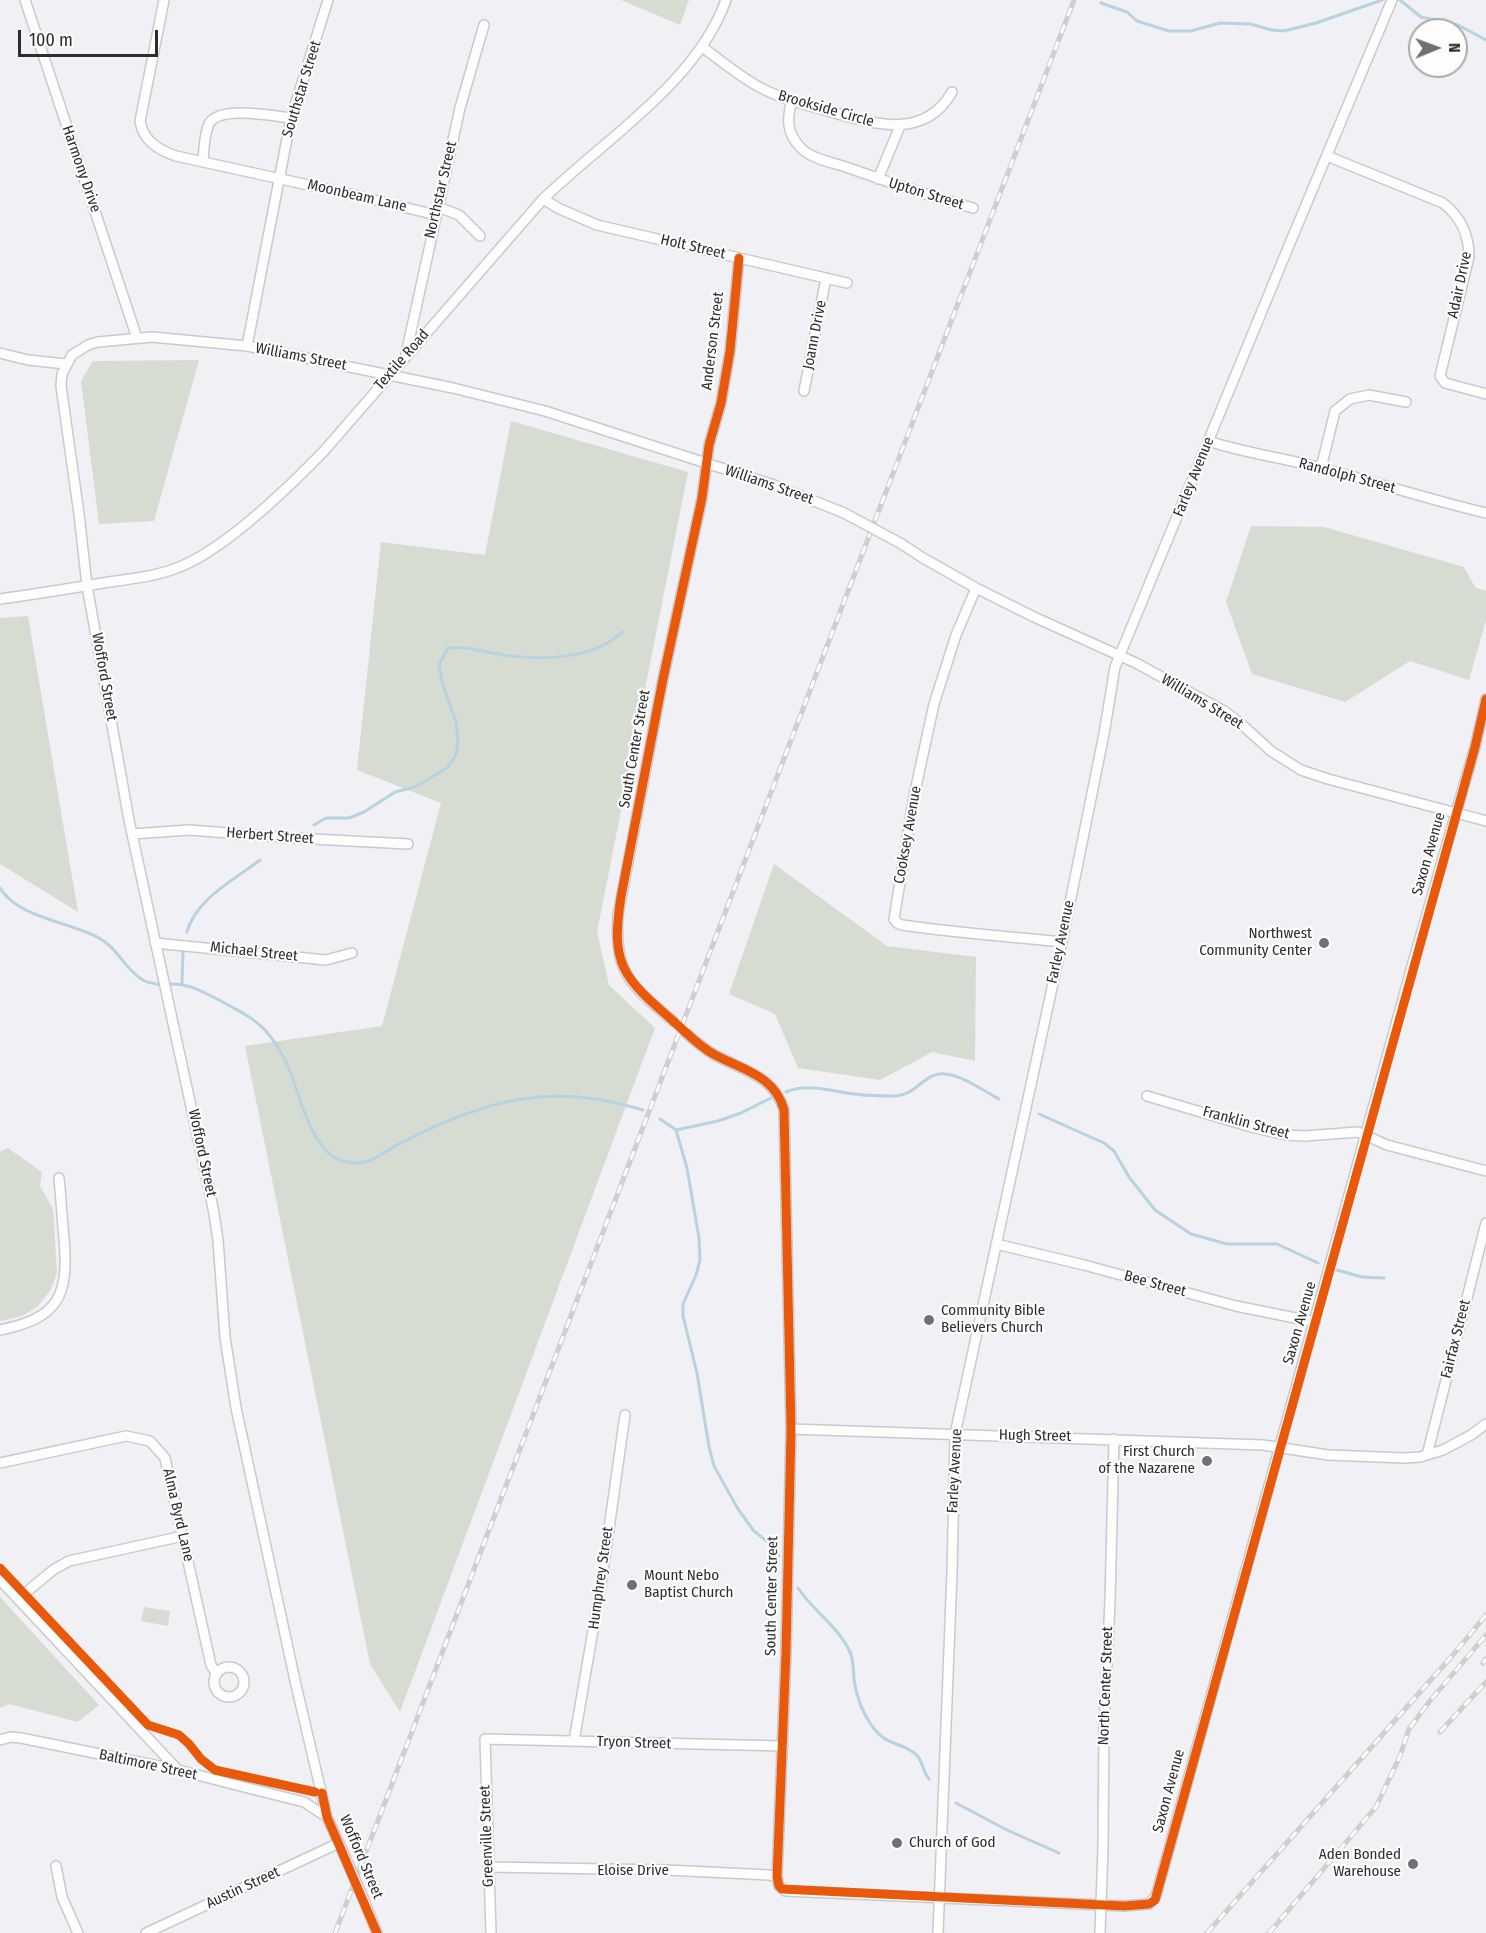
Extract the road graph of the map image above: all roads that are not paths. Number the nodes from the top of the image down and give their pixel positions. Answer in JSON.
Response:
{"nodes":[{"id":1,"x":25,"y":0,"type":"edge"},
{"id":2,"x":164,"y":0,"type":"edge"},
{"id":3,"x":328,"y":0,"type":"edge"},
{"id":4,"x":726,"y":0,"type":"edge"},
{"id":5,"x":1392,"y":0,"type":"edge"},
{"id":6,"x":484,"y":25,"type":"dead end"},
{"id":7,"x":702,"y":47,"type":"junction"},
{"id":8,"x":952,"y":92,"type":"dead end"},
{"id":9,"x":792,"y":100,"type":"junction"},
{"id":10,"x":291,"y":118,"type":"junction"},
{"id":11,"x":900,"y":126,"type":"junction"},
{"id":12,"x":1327,"y":156,"type":"junction"},
{"id":13,"x":203,"y":161,"type":"junction"},
{"id":14,"x":279,"y":178,"type":"junction"},
{"id":15,"x":878,"y":179,"type":"junction"},
{"id":16,"x":543,"y":199,"type":"junction"},
{"id":17,"x":973,"y":208,"type":"dead end"},
{"id":18,"x":437,"y":211,"type":"junction"},
{"id":19,"x":480,"y":236,"type":"dead end"},
{"id":20,"x":739,"y":258,"type":"junction"},
{"id":21,"x":826,"y":278,"type":"junction"},
{"id":22,"x":847,"y":283,"type":"dead end"},
{"id":23,"x":137,"y":338,"type":"junction"},
{"id":24,"x":247,"y":346,"type":"junction"},
{"id":25,"x":0,"y":353,"type":"edge"},
{"id":26,"x":405,"y":356,"type":"junction"},
{"id":27,"x":66,"y":364,"type":"junction"},
{"id":28,"x":389,"y":375,"type":"junction"},
{"id":29,"x":804,"y":391,"type":"dead end"},
{"id":30,"x":1486,"y":394,"type":"edge"},
{"id":31,"x":1406,"y":402,"type":"dead end"},
{"id":32,"x":1208,"y":441,"type":"junction"},
{"id":33,"x":707,"y":464,"type":"junction"},
{"id":34,"x":1321,"y":468,"type":"junction"},
{"id":35,"x":1486,"y":513,"type":"edge"},
{"id":36,"x":87,"y":586,"type":"junction"},
{"id":37,"x":976,"y":588,"type":"junction"},
{"id":38,"x":0,"y":599,"type":"edge"},
{"id":39,"x":1119,"y":655,"type":"junction"},
{"id":40,"x":1486,"y":699,"type":"edge"},
{"id":41,"x":1456,"y":814,"type":"junction"},
{"id":42,"x":1486,"y":821,"type":"edge"},
{"id":43,"x":132,"y":834,"type":"junction"},
{"id":44,"x":408,"y":844,"type":"dead end"},
{"id":45,"x":1062,"y":942,"type":"junction"},
{"id":46,"x":155,"y":943,"type":"junction"},
{"id":47,"x":352,"y":953,"type":"dead end"},
{"id":48,"x":674,"y":1022,"type":"tunnel mouth"},
{"id":49,"x":687,"y":1034,"type":"tunnel mouth"},
{"id":50,"x":1147,"y":1096,"type":"dead end"},
{"id":51,"x":1366,"y":1137,"type":"junction"},
{"id":52,"x":1486,"y":1171,"type":"edge"},
{"id":53,"x":59,"y":1178,"type":"dead end"},
{"id":54,"x":1486,"y":1223,"type":"edge"},
{"id":55,"x":996,"y":1244,"type":"junction"},
{"id":56,"x":1315,"y":1322,"type":"junction"},
{"id":57,"x":0,"y":1330,"type":"edge"},
{"id":58,"x":626,"y":1415,"type":"dead end"},
{"id":59,"x":1486,"y":1424,"type":"edge"},
{"id":60,"x":790,"y":1429,"type":"junction"},
{"id":61,"x":955,"y":1434,"type":"junction"},
{"id":62,"x":1114,"y":1439,"type":"junction"},
{"id":63,"x":1281,"y":1448,"type":"junction"},
{"id":64,"x":1427,"y":1455,"type":"junction"},
{"id":65,"x":0,"y":1463,"type":"edge"},
{"id":66,"x":183,"y":1536,"type":"junction"},
{"id":67,"x":0,"y":1580,"type":"edge"},
{"id":68,"x":18,"y":1599,"type":"junction"},
{"id":69,"x":216,"y":1673,"type":"dead end"},
{"id":70,"x":485,"y":1739,"type":"joint"},
{"id":71,"x":0,"y":1740,"type":"edge"},
{"id":72,"x":574,"y":1741,"type":"junction"},
{"id":73,"x":783,"y":1746,"type":"junction"},
{"id":74,"x":178,"y":1770,"type":"junction"},
{"id":75,"x":327,"y":1817,"type":"junction"},
{"id":76,"x":339,"y":1843,"type":"junction"},
{"id":77,"x":56,"y":1866,"type":"dead end"},
{"id":78,"x":488,"y":1868,"type":"junction"},
{"id":79,"x":777,"y":1877,"type":"junction"},
{"id":80,"x":940,"y":1897,"type":"junction"},
{"id":81,"x":1101,"y":1905,"type":"junction"},
{"id":82,"x":78,"y":1933,"type":"edge"},
{"id":83,"x":146,"y":1933,"type":"edge"},
{"id":84,"x":377,"y":1933,"type":"edge"},
{"id":85,"x":491,"y":1933,"type":"edge"},
{"id":86,"x":938,"y":1933,"type":"edge"},
{"id":87,"x":1100,"y":1933,"type":"edge"}],
"edges":[{"from":1,"to":23,"type":"street","name":"Harmony Drive"},
{"from":2,"to":13,"type":"street"},
{"from":3,"to":10,"type":"street","name":"Southstar Street"},
{"from":4,"to":7,"type":"street","name":"Textile Road"},
{"from":5,"to":12,"type":"street","name":"Farley Avenue"},
{"from":6,"to":18,"type":"street","name":"Northstar Street"},
{"from":7,"to":9,"type":"street","name":"Brookside Circle"},
{"from":7,"to":16,"type":"street","name":"Textile Road"},
{"from":8,"to":11,"type":"street","name":"Brookside Circle"},
{"from":9,"to":11,"type":"street","name":"Brookside Circle"},
{"from":9,"to":15,"type":"street","name":"Upton Street"},
{"from":10,"to":13,"type":"street"},
{"from":10,"to":14,"type":"street","name":"Southstar Street"},
{"from":11,"to":15,"type":"street","name":"Upton Street"},
{"from":12,"to":30,"type":"street","name":"Adair Drive"},
{"from":12,"to":32,"type":"street","name":"Farley Avenue"},
{"from":13,"to":14,"type":"street"},
{"from":14,"to":18,"type":"street","name":"Moonbeam Lane"},
{"from":14,"to":24,"type":"street","name":"Southstar Street"},
{"from":15,"to":17,"type":"street","name":"Upton Street"},
{"from":16,"to":20,"type":"street","name":"Holt Street"},
{"from":16,"to":26,"type":"street","name":"Textile Road"},
{"from":18,"to":19,"type":"street","name":"Moonbeam Lane"},
{"from":18,"to":26,"type":"street","name":"Northstar Street"},
{"from":20,"to":21,"type":"street","name":"Holt Street"},
{"from":20,"to":33,"type":"street","name":"Anderson Street"},
{"from":21,"to":22,"type":"street","name":"Holt Street"},
{"from":21,"to":29,"type":"street","name":"Joann Drive"},
{"from":23,"to":24,"type":"street","name":"Williams Street"},
{"from":23,"to":27,"type":"street","name":"Williams Street"},
{"from":24,"to":28,"type":"street","name":"Williams Street"},
{"from":25,"to":27,"type":"street"},
{"from":26,"to":28,"type":"street","name":"Textile Road"},
{"from":27,"to":36,"type":"street","name":"Wofford Street"},
{"from":28,"to":33,"type":"street","name":"Williams Street"},
{"from":28,"to":36,"type":"street","name":"Textile Road"},
{"from":31,"to":34,"type":"street"},
{"from":32,"to":34,"type":"street","name":"Randolph Street"},
{"from":32,"to":39,"type":"street","name":"Farley Avenue"},
{"from":33,"to":37,"type":"street","name":"Williams Street","bridge":true},
{"from":33,"to":48,"type":"street","name":"South Center Street"},
{"from":34,"to":35,"type":"street","name":"Randolph Street"},
{"from":36,"to":38,"type":"street","name":"Textile Road"},
{"from":36,"to":43,"type":"street","name":"Wofford Street"},
{"from":37,"to":39,"type":"street","name":"Williams Street"},
{"from":37,"to":45,"type":"street","name":"Cooksey Avenue"},
{"from":39,"to":41,"type":"street","name":"Williams Street"},
{"from":39,"to":45,"type":"street","name":"Farley Avenue"},
{"from":40,"to":41,"type":"street","name":"Saxon Avenue"},
{"from":41,"to":42,"type":"street","name":"Williams Street"},
{"from":41,"to":51,"type":"street","name":"Saxon Avenue"},
{"from":43,"to":44,"type":"street","name":"Herbert Street"},
{"from":43,"to":46,"type":"street","name":"Wofford Street"},
{"from":45,"to":55,"type":"street","name":"Farley Avenue"},
{"from":46,"to":47,"type":"street","name":"Michael Street"},
{"from":46,"to":75,"type":"street","name":"Wofford Street"},
{"from":49,"to":60,"type":"street","name":"South Center Street"},
{"from":50,"to":51,"type":"street","name":"Franklin Street"},
{"from":51,"to":52,"type":"street","name":"Franklin Street"},
{"from":51,"to":56,"type":"street","name":"Saxon Avenue"},
{"from":53,"to":57,"type":"street"},
{"from":54,"to":64,"type":"street","name":"Fairfax Street"},
{"from":55,"to":56,"type":"street","name":"Bee Street"},
{"from":55,"to":61,"type":"street","name":"Farley Avenue"},
{"from":56,"to":63,"type":"street","name":"Saxon Avenue"},
{"from":58,"to":72,"type":"street","name":"Humphrey Street"},
{"from":59,"to":64,"type":"street","name":"Hugh Street"},
{"from":60,"to":61,"type":"street","name":"Hugh Street"},
{"from":60,"to":73,"type":"street","name":"South Center Street"},
{"from":61,"to":62,"type":"street","name":"Hugh Street"},
{"from":61,"to":80,"type":"street","name":"Farley Avenue"},
{"from":62,"to":63,"type":"street","name":"Hugh Street"},
{"from":62,"to":81,"type":"street","name":"North Center Street"},
{"from":63,"to":64,"type":"street","name":"Hugh Street"},
{"from":63,"to":81,"type":"street","name":"Saxon Avenue"},
{"from":65,"to":66,"type":"street","name":"Alma Byrd Lane"},
{"from":66,"to":68,"type":"street"},
{"from":66,"to":69,"type":"street","name":"Alma Byrd Lane"},
{"from":67,"to":68,"type":"street"},
{"from":68,"to":74,"type":"street"},
{"from":70,"to":72,"type":"street","name":"Tryon Street"},
{"from":70,"to":78,"type":"street","name":"Greenville Street"},
{"from":71,"to":74,"type":"street","name":"Baltimore Street"},
{"from":72,"to":73,"type":"street","name":"Tryon Street"},
{"from":73,"to":79,"type":"street","name":"South Center Street"},
{"from":74,"to":75,"type":"street","name":"Baltimore Street"},
{"from":75,"to":76,"type":"street","name":"Wofford Street"},
{"from":76,"to":83,"type":"street","name":"Austin Street"},
{"from":76,"to":84,"type":"street","name":"Wofford Street","bridge":true},
{"from":77,"to":82,"type":"street"},
{"from":78,"to":79,"type":"street","name":"Eloise Drive"},
{"from":78,"to":85,"type":"street","name":"Greenville Street"},
{"from":79,"to":80,"type":"street"},
{"from":80,"to":81,"type":"street"},
{"from":80,"to":86,"type":"street","name":"Farley Avenue"},
{"from":81,"to":87,"type":"street","name":"North Center Street"}]}
